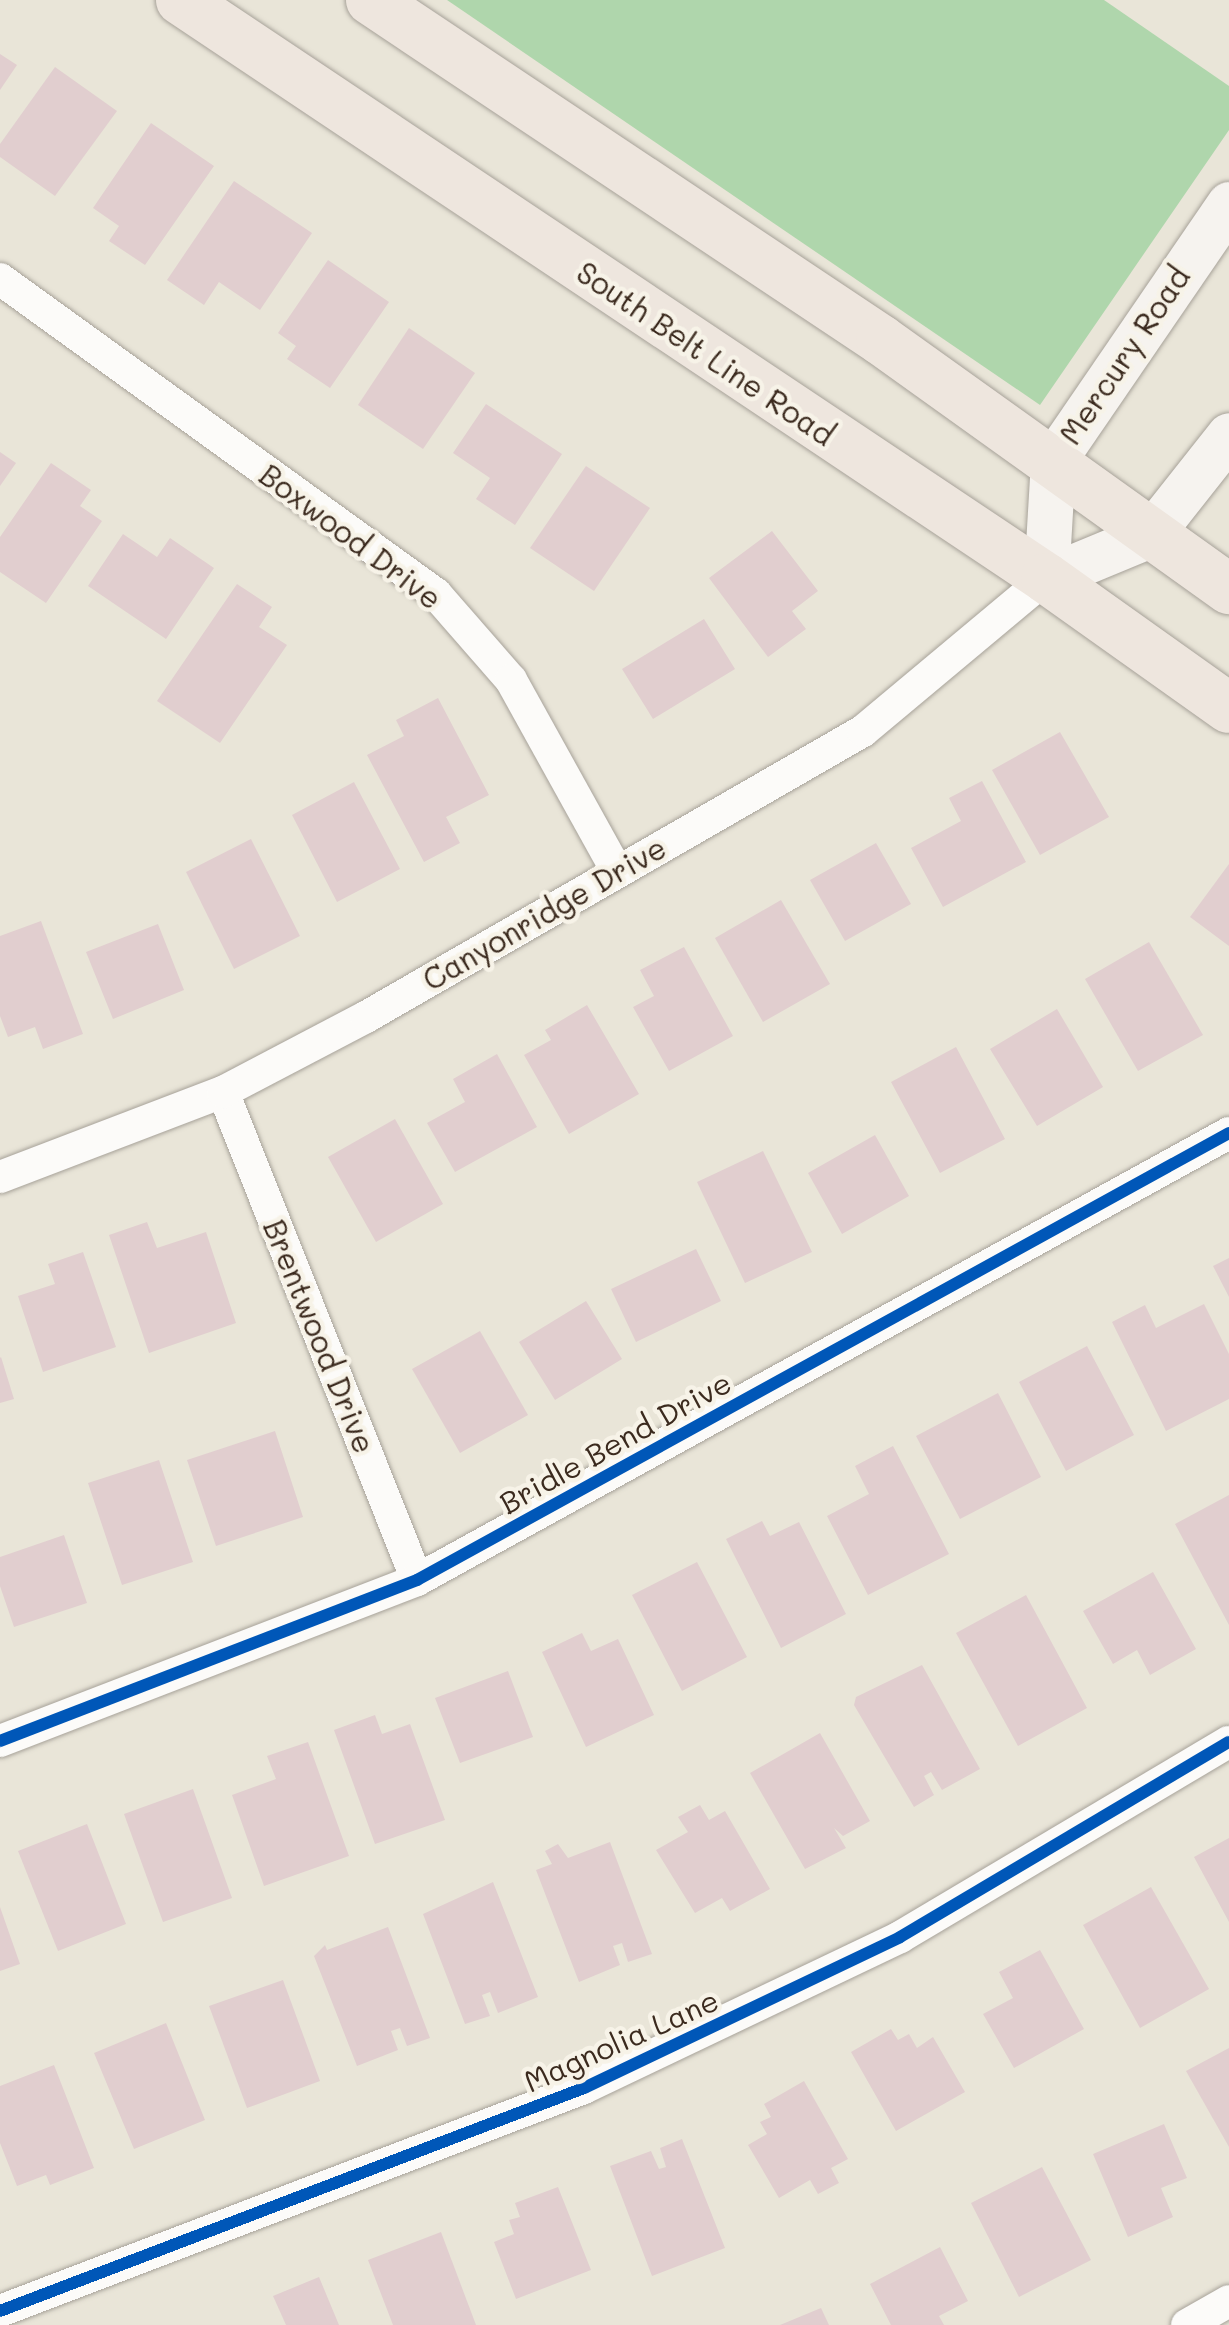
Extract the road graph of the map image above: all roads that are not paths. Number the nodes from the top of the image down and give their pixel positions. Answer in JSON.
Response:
{"nodes":[{"id":1,"x":182,"y":0,"type":"edge"},
{"id":2,"x":370,"y":0,"type":"edge"},
{"id":3,"x":1229,"y":204,"type":"edge"},
{"id":4,"x":0,"y":280,"type":"edge"},
{"id":5,"x":1229,"y":435,"type":"edge"},
{"id":6,"x":1053,"y":461,"type":"junction"},
{"id":7,"x":1150,"y":535,"type":"junction"},
{"id":8,"x":1046,"y":578,"type":"junction"},
{"id":9,"x":1229,"y":589,"type":"edge"},
{"id":10,"x":1229,"y":708,"type":"edge"},
{"id":11,"x":617,"y":870,"type":"junction"},
{"id":12,"x":223,"y":1092,"type":"junction"},
{"id":13,"x":1229,"y":1134,"type":"edge"},
{"id":14,"x":0,"y":1177,"type":"edge"},
{"id":15,"x":416,"y":1580,"type":"junction"},
{"id":16,"x":0,"y":1741,"type":"edge"},
{"id":17,"x":1229,"y":1742,"type":"edge"},
{"id":18,"x":1229,"y":2301,"type":"edge"},
{"id":19,"x":0,"y":2311,"type":"edge"},
{"id":20,"x":1187,"y":2325,"type":"edge"}],
"edges":[{"from":1,"to":8,"type":"main road","name":"South Belt Line Road"},
{"from":2,"to":6,"type":"main road"},
{"from":3,"to":6,"type":"main road","name":"Mercury Road"},
{"from":4,"to":11,"type":"street","name":"Boxwood Drive"},
{"from":5,"to":7,"type":"main road"},
{"from":6,"to":7,"type":"main road"},
{"from":6,"to":8,"type":"main road","name":"Mercury Road"},
{"from":7,"to":8,"type":"main road"},
{"from":7,"to":9,"type":"main road"},
{"from":8,"to":10,"type":"main road","name":"South Belt Line Road"},
{"from":8,"to":11,"type":"street","name":"Canyonridge Drive"},
{"from":11,"to":12,"type":"street","name":"Canyonridge Drive"},
{"from":12,"to":14,"type":"street","name":"Canyonridge Drive"},
{"from":12,"to":15,"type":"street","name":"Brentwood Drive"},
{"from":13,"to":15,"type":"street","name":"Bridle Bend Drive"},
{"from":15,"to":16,"type":"street","name":"Bridle Bend Drive"},
{"from":17,"to":19,"type":"street","name":"Magnolia Lane"},
{"from":18,"to":20,"type":"street"}]}
